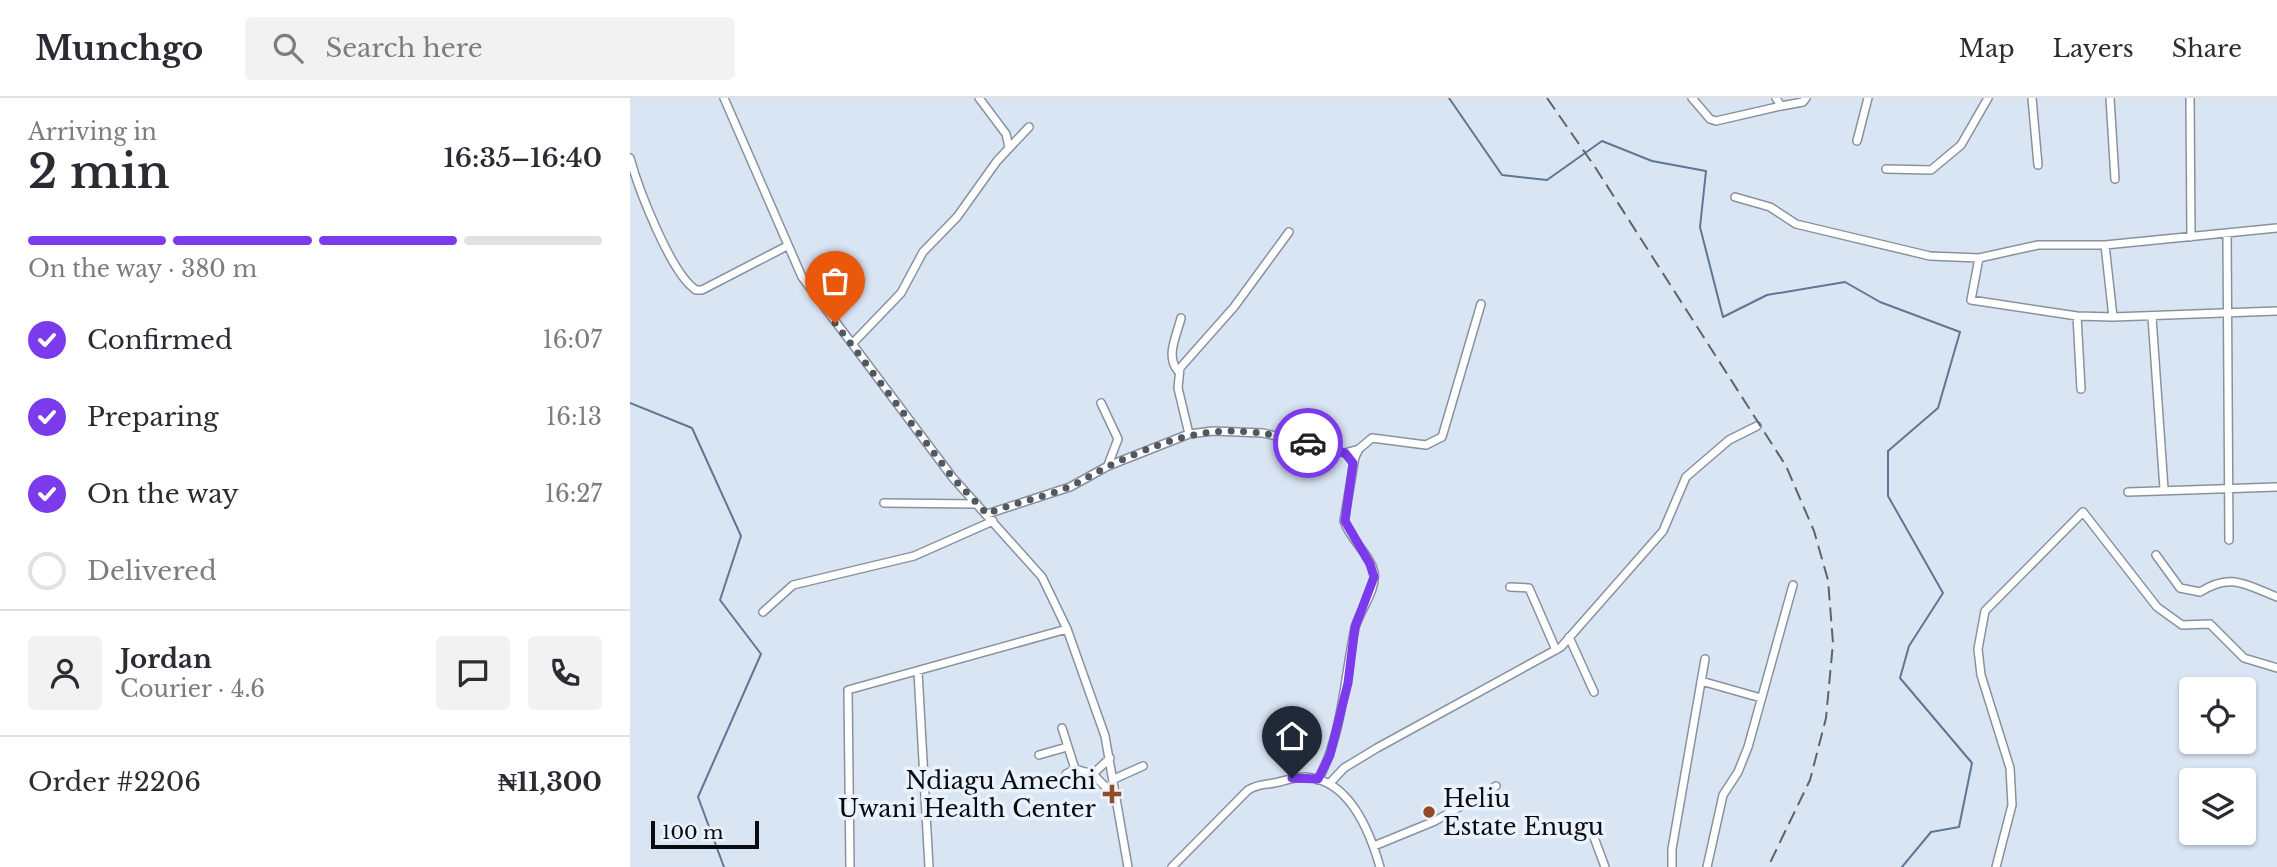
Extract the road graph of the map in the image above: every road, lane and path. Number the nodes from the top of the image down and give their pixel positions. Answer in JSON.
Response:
{"nodes":[{"id":1,"x":724,"y":98,"type":"edge"},
{"id":2,"x":979,"y":98,"type":"edge"},
{"id":3,"x":1692,"y":98,"type":"edge"},
{"id":4,"x":1776,"y":98,"type":"edge"},
{"id":5,"x":1806,"y":98,"type":"edge"},
{"id":6,"x":1868,"y":98,"type":"edge"},
{"id":7,"x":1988,"y":98,"type":"edge"},
{"id":8,"x":2032,"y":98,"type":"edge"},
{"id":9,"x":2110,"y":98,"type":"edge"},
{"id":10,"x":2190,"y":98,"type":"edge"},
{"id":11,"x":1781,"y":106,"type":"junction"},
{"id":12,"x":1029,"y":127,"type":"dead end"},
{"id":13,"x":1857,"y":141,"type":"dead end"},
{"id":14,"x":1009,"y":148,"type":"junction"},
{"id":15,"x":630,"y":158,"type":"edge"},
{"id":16,"x":2038,"y":165,"type":"dead end"},
{"id":17,"x":1886,"y":169,"type":"dead end"},
{"id":18,"x":2115,"y":179,"type":"dead end"},
{"id":19,"x":1735,"y":197,"type":"dead end"},
{"id":20,"x":2277,"y":228,"type":"edge"},
{"id":21,"x":1289,"y":232,"type":"dead end"},
{"id":22,"x":2227,"y":233,"type":"junction"},
{"id":23,"x":2191,"y":237,"type":"junction"},
{"id":24,"x":2105,"y":245,"type":"junction"},
{"id":25,"x":787,"y":246,"type":"junction"},
{"id":26,"x":1979,"y":258,"type":"junction"},
{"id":27,"x":1482,"y":304,"type":"dead end"},
{"id":28,"x":2277,"y":311,"type":"edge"},
{"id":29,"x":2228,"y":313,"type":"junction"},
{"id":30,"x":2077,"y":316,"type":"junction"},
{"id":31,"x":2113,"y":317,"type":"junction"},
{"id":32,"x":2152,"y":317,"type":"junction"},
{"id":33,"x":1181,"y":318,"type":"dead end"},
{"id":34,"x":853,"y":343,"type":"junction"},
{"id":35,"x":1178,"y":371,"type":"junction"},
{"id":36,"x":2081,"y":388,"type":"dead end"},
{"id":37,"x":1101,"y":403,"type":"dead end"},
{"id":38,"x":1757,"y":426,"type":"dead end"},
{"id":39,"x":1189,"y":434,"type":"junction"},
{"id":40,"x":1359,"y":449,"type":"junction"},
{"id":41,"x":1345,"y":453,"type":"junction"},
{"id":42,"x":1353,"y":463,"type":"junction"},
{"id":43,"x":1108,"y":466,"type":"junction"},
{"id":44,"x":2277,"y":487,"type":"edge"},
{"id":45,"x":2164,"y":489,"type":"junction"},
{"id":46,"x":2228,"y":489,"type":"junction"},
{"id":47,"x":2128,"y":492,"type":"dead end"},
{"id":48,"x":884,"y":503,"type":"dead end"},
{"id":49,"x":977,"y":504,"type":"junction"},
{"id":50,"x":987,"y":514,"type":"junction"},
{"id":51,"x":993,"y":521,"type":"junction"},
{"id":52,"x":2229,"y":540,"type":"dead end"},
{"id":53,"x":2156,"y":555,"type":"dead end"},
{"id":54,"x":1793,"y":585,"type":"dead end"},
{"id":55,"x":1510,"y":587,"type":"dead end"},
{"id":56,"x":2277,"y":597,"type":"edge"},
{"id":57,"x":763,"y":612,"type":"dead end"},
{"id":58,"x":1067,"y":629,"type":"junction"},
{"id":59,"x":1569,"y":637,"type":"junction"},
{"id":60,"x":1556,"y":650,"type":"junction"},
{"id":61,"x":1705,"y":659,"type":"dead end"},
{"id":62,"x":2277,"y":668,"type":"edge"},
{"id":63,"x":918,"y":672,"type":"junction"},
{"id":64,"x":1701,"y":681,"type":"junction"},
{"id":65,"x":1594,"y":692,"type":"dead end"},
{"id":66,"x":1761,"y":698,"type":"junction"},
{"id":67,"x":1062,"y":728,"type":"dead end"},
{"id":68,"x":1067,"y":747,"type":"junction"},
{"id":69,"x":1039,"y":755,"type":"dead end"},
{"id":70,"x":1110,"y":758,"type":"junction"},
{"id":71,"x":1143,"y":766,"type":"dead end"},
{"id":72,"x":1075,"y":769,"type":"junction"},
{"id":73,"x":1066,"y":774,"type":"dead end"},
{"id":74,"x":1093,"y":774,"type":"junction"},
{"id":75,"x":1114,"y":779,"type":"junction"},
{"id":76,"x":1318,"y":779,"type":"junction"},
{"id":77,"x":1329,"y":784,"type":"junction"},
{"id":78,"x":1496,"y":786,"type":"dead end"},
{"id":79,"x":1119,"y":804,"type":"junction"},
{"id":80,"x":1592,"y":832,"type":"dead end"},
{"id":81,"x":1374,"y":846,"type":"junction"},
{"id":82,"x":850,"y":867,"type":"edge"},
{"id":83,"x":929,"y":867,"type":"edge"},
{"id":84,"x":1128,"y":867,"type":"edge"},
{"id":85,"x":1172,"y":867,"type":"edge"},
{"id":86,"x":1380,"y":867,"type":"edge"},
{"id":87,"x":1605,"y":867,"type":"edge"},
{"id":88,"x":1672,"y":867,"type":"edge"},
{"id":89,"x":1707,"y":867,"type":"edge"},
{"id":90,"x":1996,"y":867,"type":"edge"}],
"edges":[{"from":1,"to":25,"type":"street"},
{"from":2,"to":14,"type":"street"},
{"from":3,"to":11,"type":"street"},
{"from":4,"to":11,"type":"street"},
{"from":5,"to":11,"type":"street"},
{"from":6,"to":13,"type":"street"},
{"from":7,"to":17,"type":"street"},
{"from":8,"to":16,"type":"street"},
{"from":9,"to":18,"type":"street"},
{"from":10,"to":23,"type":"street"},
{"from":12,"to":14,"type":"street"},
{"from":14,"to":34,"type":"street"},
{"from":15,"to":25,"type":"street"},
{"from":19,"to":26,"type":"street"},
{"from":20,"to":22,"type":"street"},
{"from":21,"to":35,"type":"street"},
{"from":22,"to":23,"type":"street"},
{"from":22,"to":29,"type":"street"},
{"from":23,"to":24,"type":"street"},
{"from":24,"to":26,"type":"street"},
{"from":24,"to":31,"type":"street"},
{"from":25,"to":34,"type":"street"},
{"from":26,"to":30,"type":"street"},
{"from":27,"to":40,"type":"street"},
{"from":28,"to":29,"type":"street"},
{"from":29,"to":32,"type":"street"},
{"from":29,"to":46,"type":"street"},
{"from":30,"to":31,"type":"street"},
{"from":30,"to":36,"type":"street"},
{"from":31,"to":32,"type":"street"},
{"from":32,"to":45,"type":"street"},
{"from":33,"to":35,"type":"street"},
{"from":34,"to":49,"type":"street"},
{"from":35,"to":39,"type":"street"},
{"from":37,"to":43,"type":"street"},
{"from":38,"to":59,"type":"street"},
{"from":39,"to":41,"type":"street"},
{"from":39,"to":43,"type":"street"},
{"from":40,"to":41,"type":"street"},
{"from":40,"to":42,"type":"street"},
{"from":41,"to":42,"type":"street"},
{"from":42,"to":76,"type":"street"},
{"from":43,"to":50,"type":"street"},
{"from":44,"to":46,"type":"street"},
{"from":45,"to":46,"type":"street"},
{"from":45,"to":47,"type":"street"},
{"from":46,"to":52,"type":"street"},
{"from":48,"to":49,"type":"street"},
{"from":49,"to":50,"type":"street"},
{"from":50,"to":51,"type":"street"},
{"from":51,"to":57,"type":"street"},
{"from":51,"to":58,"type":"street"},
{"from":53,"to":56,"type":"street"},
{"from":54,"to":66,"type":"street"},
{"from":55,"to":60,"type":"street"},
{"from":58,"to":63,"type":"street"},
{"from":58,"to":70,"type":"street"},
{"from":59,"to":60,"type":"street"},
{"from":59,"to":65,"type":"street"},
{"from":60,"to":77,"type":"street"},
{"from":61,"to":64,"type":"street"},
{"from":62,"to":90,"type":"street"},
{"from":63,"to":82,"type":"street"},
{"from":63,"to":83,"type":"street"},
{"from":64,"to":66,"type":"street"},
{"from":64,"to":88,"type":"street"},
{"from":66,"to":89,"type":"street"},
{"from":67,"to":68,"type":"street"},
{"from":68,"to":69,"type":"street"},
{"from":68,"to":72,"type":"street"},
{"from":70,"to":74,"type":"street"},
{"from":70,"to":75,"type":"street"},
{"from":71,"to":75,"type":"street"},
{"from":72,"to":73,"type":"street"},
{"from":72,"to":74,"type":"street"},
{"from":74,"to":79,"type":"street"},
{"from":75,"to":79,"type":"street"},
{"from":76,"to":77,"type":"street"},
{"from":76,"to":85,"type":"street"},
{"from":77,"to":81,"type":"street"},
{"from":78,"to":81,"type":"street"},
{"from":79,"to":84,"type":"street"},
{"from":80,"to":87,"type":"street"},
{"from":81,"to":86,"type":"street"}]}
